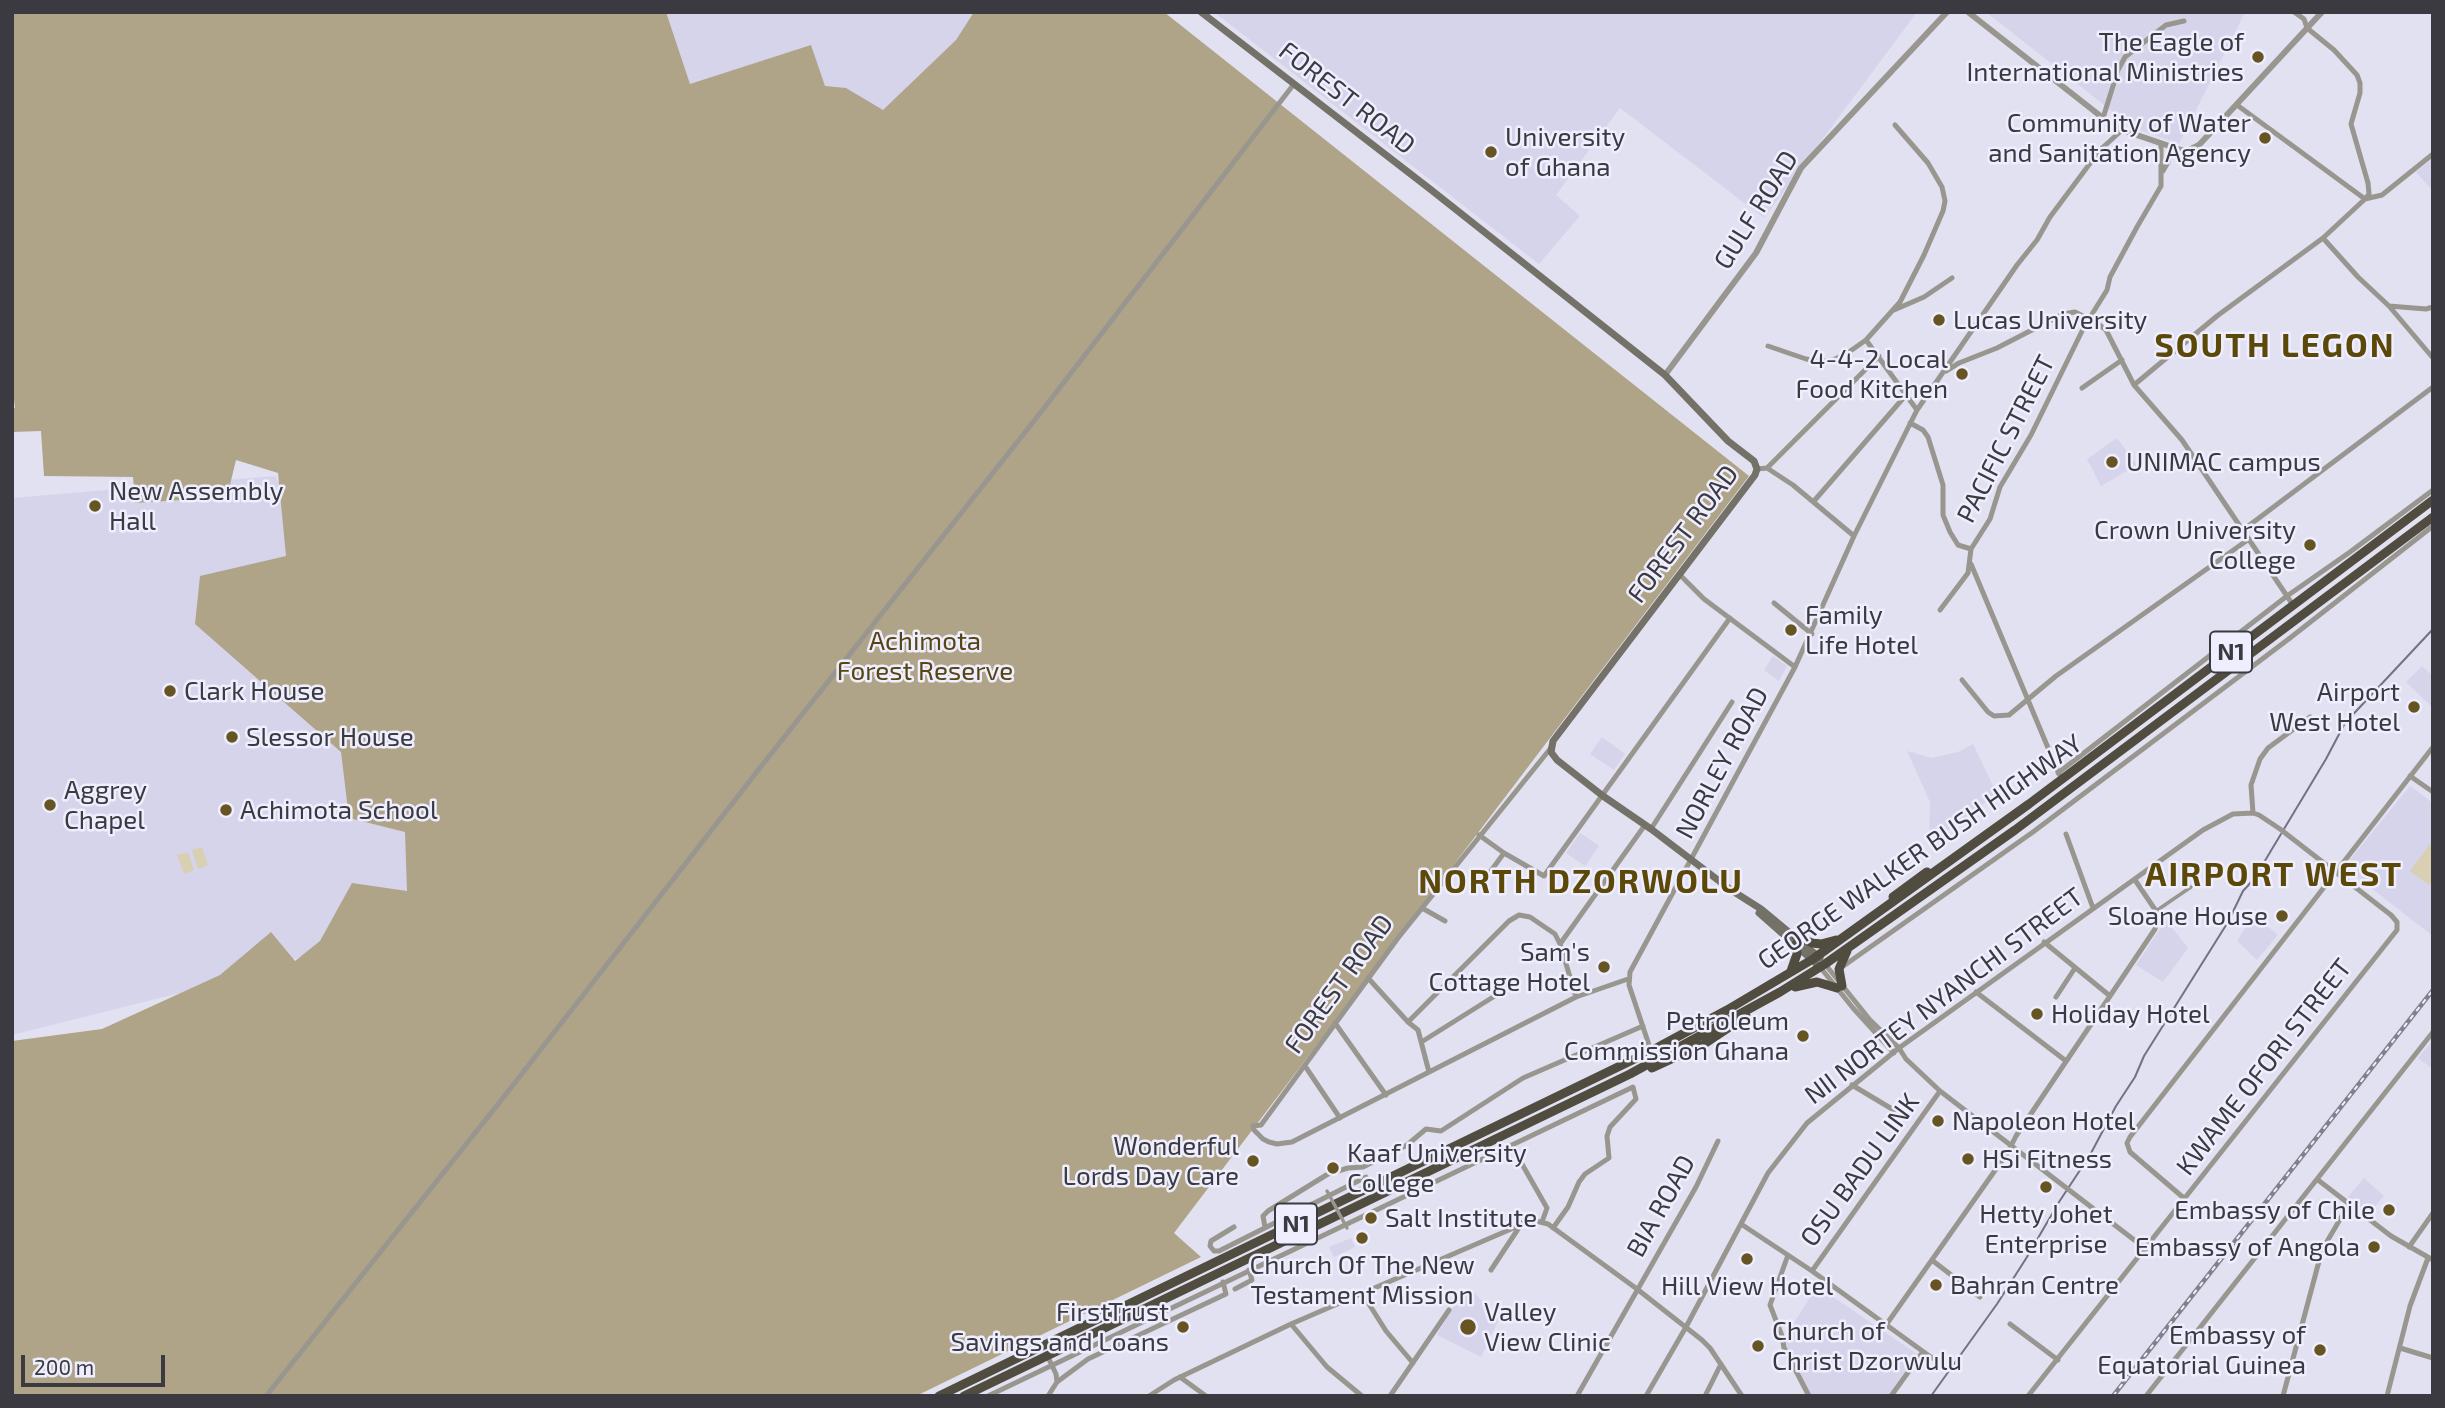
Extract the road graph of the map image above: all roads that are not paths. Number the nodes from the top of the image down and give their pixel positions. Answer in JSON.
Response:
{"nodes":[{"id":1,"x":1201,"y":12,"type":"edge"},
{"id":2,"x":1947,"y":12,"type":"edge"},
{"id":3,"x":1968,"y":12,"type":"edge"},
{"id":4,"x":2294,"y":12,"type":"edge"},
{"id":5,"x":2322,"y":12,"type":"edge"},
{"id":6,"x":2184,"y":21,"type":"dead end"},
{"id":7,"x":2307,"y":28,"type":"junction"},
{"id":8,"x":1294,"y":84,"type":"junction"},
{"id":9,"x":2237,"y":105,"type":"junction"},
{"id":10,"x":2102,"y":118,"type":"junction"},
{"id":11,"x":1895,"y":125,"type":"dead end"},
{"id":12,"x":2122,"y":130,"type":"junction"},
{"id":13,"x":2161,"y":145,"type":"junction"},
{"id":14,"x":2171,"y":148,"type":"junction"},
{"id":15,"x":2433,"y":154,"type":"edge"},
{"id":16,"x":2163,"y":171,"type":"junction"},
{"id":17,"x":2365,"y":199,"type":"junction"},
{"id":18,"x":2323,"y":238,"type":"junction"},
{"id":19,"x":1952,"y":278,"type":"dead end"},
{"id":20,"x":2389,"y":306,"type":"junction"},
{"id":21,"x":2433,"y":307,"type":"edge"},
{"id":22,"x":1894,"y":310,"type":"junction"},
{"id":23,"x":2090,"y":318,"type":"junction"},
{"id":24,"x":1866,"y":340,"type":"junction"},
{"id":25,"x":1768,"y":346,"type":"dead end"},
{"id":26,"x":1879,"y":356,"type":"junction"},
{"id":27,"x":2433,"y":358,"type":"edge"},
{"id":28,"x":2122,"y":360,"type":"junction"},
{"id":29,"x":1943,"y":373,"type":"junction"},
{"id":30,"x":1665,"y":375,"type":"junction"},
{"id":31,"x":2134,"y":385,"type":"junction"},
{"id":32,"x":2433,"y":387,"type":"edge"},
{"id":33,"x":2082,"y":388,"type":"dead end"},
{"id":34,"x":1906,"y":395,"type":"junction"},
{"id":35,"x":1917,"y":410,"type":"junction"},
{"id":36,"x":1910,"y":423,"type":"junction"},
{"id":37,"x":1767,"y":468,"type":"junction"},
{"id":38,"x":1757,"y":469,"type":"junction"},
{"id":39,"x":2433,"y":490,"type":"edge"},
{"id":40,"x":2433,"y":500,"type":"edge"},
{"id":41,"x":1814,"y":501,"type":"junction"},
{"id":42,"x":2433,"y":517,"type":"edge"},
{"id":43,"x":2433,"y":527,"type":"edge"},
{"id":44,"x":2389,"y":528,"type":"junction"},
{"id":45,"x":2243,"y":530,"type":"junction"},
{"id":46,"x":1854,"y":536,"type":"junction"},
{"id":47,"x":2249,"y":539,"type":"junction"},
{"id":48,"x":1971,"y":549,"type":"junction"},
{"id":49,"x":1970,"y":561,"type":"junction"},
{"id":50,"x":1680,"y":575,"type":"junction"},
{"id":51,"x":2287,"y":596,"type":"junction"},
{"id":52,"x":1774,"y":603,"type":"dead end"},
{"id":53,"x":2293,"y":605,"type":"junction"},
{"id":54,"x":1940,"y":610,"type":"dead end"},
{"id":55,"x":1730,"y":618,"type":"junction"},
{"id":56,"x":1812,"y":634,"type":"junction"},
{"id":57,"x":1795,"y":667,"type":"junction"},
{"id":58,"x":1962,"y":680,"type":"dead end"},
{"id":59,"x":2026,"y":699,"type":"junction"},
{"id":60,"x":1732,"y":702,"type":"dead end"},
{"id":61,"x":2310,"y":717,"type":"dead end"},
{"id":62,"x":2433,"y":747,"type":"edge"},
{"id":63,"x":1550,"y":748,"type":"junction"},
{"id":64,"x":2060,"y":776,"type":"junction"},
{"id":65,"x":2410,"y":776,"type":"junction"},
{"id":66,"x":2433,"y":792,"type":"edge"},
{"id":67,"x":1602,"y":796,"type":"junction"},
{"id":68,"x":2253,"y":813,"type":"junction"},
{"id":69,"x":1648,"y":827,"type":"junction"},
{"id":70,"x":2066,"y":834,"type":"dead end"},
{"id":71,"x":1479,"y":835,"type":"junction"},
{"id":72,"x":1504,"y":853,"type":"junction"},
{"id":73,"x":1691,"y":860,"type":"junction"},
{"id":74,"x":2335,"y":871,"type":"junction"},
{"id":75,"x":2135,"y":880,"type":"junction"},
{"id":76,"x":1482,"y":883,"type":"dead end"},
{"id":77,"x":2191,"y":887,"type":"dead end"},
{"id":78,"x":1422,"y":908,"type":"junction"},
{"id":79,"x":2093,"y":908,"type":"junction"},
{"id":80,"x":2156,"y":911,"type":"junction"},
{"id":81,"x":1445,"y":921,"type":"dead end"},
{"id":82,"x":1850,"y":934,"type":"junction"},
{"id":83,"x":1796,"y":940,"type":"junction"},
{"id":84,"x":2044,"y":942,"type":"junction"},
{"id":85,"x":1560,"y":944,"type":"junction"},
{"id":86,"x":1849,"y":947,"type":"junction"},
{"id":87,"x":1819,"y":961,"type":"junction"},
{"id":88,"x":2075,"y":968,"type":"junction"},
{"id":89,"x":1839,"y":970,"type":"junction"},
{"id":90,"x":1790,"y":972,"type":"junction"},
{"id":91,"x":1368,"y":978,"type":"junction"},
{"id":92,"x":1628,"y":979,"type":"junction"},
{"id":93,"x":1509,"y":987,"type":"dead end"},
{"id":94,"x":1839,"y":987,"type":"junction"},
{"id":95,"x":1780,"y":992,"type":"junction"},
{"id":96,"x":1976,"y":992,"type":"junction"},
{"id":97,"x":2110,"y":996,"type":"junction"},
{"id":98,"x":1576,"y":997,"type":"junction"},
{"id":99,"x":2056,"y":997,"type":"dead end"},
{"id":100,"x":1408,"y":1022,"type":"junction"},
{"id":101,"x":1335,"y":1023,"type":"junction"},
{"id":102,"x":1643,"y":1026,"type":"junction"},
{"id":103,"x":2433,"y":1032,"type":"edge"},
{"id":104,"x":1423,"y":1041,"type":"junction"},
{"id":105,"x":1651,"y":1051,"type":"junction"},
{"id":106,"x":1896,"y":1051,"type":"junction"},
{"id":107,"x":2066,"y":1061,"type":"junction"},
{"id":108,"x":1305,"y":1066,"type":"junction"},
{"id":109,"x":1429,"y":1072,"type":"junction"},
{"id":110,"x":1852,"y":1085,"type":"junction"},
{"id":111,"x":1940,"y":1091,"type":"junction"},
{"id":112,"x":1386,"y":1095,"type":"junction"},
{"id":113,"x":1902,"y":1115,"type":"dead end"},
{"id":114,"x":1340,"y":1118,"type":"junction"},
{"id":115,"x":1718,"y":1141,"type":"dead end"},
{"id":116,"x":2010,"y":1146,"type":"junction"},
{"id":117,"x":1518,"y":1157,"type":"dead end"},
{"id":118,"x":1363,"y":1167,"type":"junction"},
{"id":119,"x":1366,"y":1177,"type":"junction"},
{"id":120,"x":2318,"y":1180,"type":"junction"},
{"id":121,"x":1372,"y":1187,"type":"junction"},
{"id":122,"x":1327,"y":1191,"type":"dead end"},
{"id":123,"x":2185,"y":1199,"type":"junction"},
{"id":124,"x":2349,"y":1204,"type":"junction"},
{"id":125,"x":2433,"y":1213,"type":"edge"},
{"id":126,"x":1523,"y":1222,"type":"junction"},
{"id":127,"x":1542,"y":1222,"type":"junction"},
{"id":128,"x":1741,"y":1224,"type":"junction"},
{"id":129,"x":1234,"y":1227,"type":"dead end"},
{"id":130,"x":1265,"y":1227,"type":"junction"},
{"id":131,"x":1347,"y":1228,"type":"dead end"},
{"id":132,"x":1553,"y":1228,"type":"junction"},
{"id":133,"x":2409,"y":1247,"type":"junction"},
{"id":134,"x":2146,"y":1249,"type":"junction"},
{"id":135,"x":1788,"y":1255,"type":"junction"},
{"id":136,"x":2430,"y":1259,"type":"edge"},
{"id":137,"x":1933,"y":1261,"type":"junction"},
{"id":138,"x":1249,"y":1270,"type":"junction"},
{"id":139,"x":1490,"y":1270,"type":"dead end"},
{"id":140,"x":1812,"y":1271,"type":"junction"},
{"id":141,"x":1223,"y":1282,"type":"junction"},
{"id":142,"x":1235,"y":1289,"type":"dead end"},
{"id":143,"x":1637,"y":1289,"type":"junction"},
{"id":144,"x":1362,"y":1293,"type":"junction"},
{"id":145,"x":1980,"y":1297,"type":"dead end"},
{"id":146,"x":1181,"y":1303,"type":"junction"},
{"id":147,"x":1449,"y":1310,"type":"dead end"},
{"id":148,"x":1186,"y":1313,"type":"junction"},
{"id":149,"x":1291,"y":1324,"type":"junction"},
{"id":150,"x":2010,"y":1324,"type":"dead end"},
{"id":151,"x":1886,"y":1325,"type":"junction"},
{"id":152,"x":1686,"y":1327,"type":"junction"},
{"id":153,"x":2400,"y":1348,"type":"junction"},
{"id":154,"x":1922,"y":1353,"type":"junction"},
{"id":155,"x":1047,"y":1355,"type":"junction"},
{"id":156,"x":1932,"y":1358,"type":"dead end"},
{"id":157,"x":2433,"y":1358,"type":"edge"},
{"id":158,"x":2058,"y":1360,"type":"junction"},
{"id":159,"x":1413,"y":1363,"type":"junction"},
{"id":160,"x":1721,"y":1364,"type":"junction"},
{"id":161,"x":1052,"y":1365,"type":"junction"},
{"id":162,"x":1180,"y":1377,"type":"junction"},
{"id":163,"x":1057,"y":1382,"type":"junction"},
{"id":164,"x":266,"y":1396,"type":"edge"},
{"id":165,"x":939,"y":1396,"type":"edge"},
{"id":166,"x":964,"y":1396,"type":"edge"},
{"id":167,"x":988,"y":1396,"type":"edge"},
{"id":168,"x":1048,"y":1396,"type":"edge"},
{"id":169,"x":1149,"y":1396,"type":"edge"},
{"id":170,"x":1206,"y":1396,"type":"edge"},
{"id":171,"x":1362,"y":1396,"type":"edge"},
{"id":172,"x":1390,"y":1396,"type":"edge"},
{"id":173,"x":1577,"y":1396,"type":"edge"},
{"id":174,"x":1646,"y":1396,"type":"edge"},
{"id":175,"x":1705,"y":1396,"type":"edge"},
{"id":176,"x":1742,"y":1396,"type":"edge"},
{"id":177,"x":1809,"y":1396,"type":"edge"},
{"id":178,"x":1891,"y":1396,"type":"edge"},
{"id":179,"x":2028,"y":1396,"type":"edge"},
{"id":180,"x":2146,"y":1396,"type":"edge"},
{"id":181,"x":2283,"y":1396,"type":"edge"},
{"id":182,"x":2387,"y":1396,"type":"edge"}],
"edges":[{"from":1,"to":8,"type":"main road","name":"FOREST ROAD"},
{"from":2,"to":30,"type":"street","name":"GULF ROAD"},
{"from":3,"to":10,"type":"street"},
{"from":4,"to":7,"type":"street"},
{"from":5,"to":7,"type":"street"},
{"from":6,"to":10,"type":"street"},
{"from":7,"to":9,"type":"street"},
{"from":7,"to":17,"type":"street"},
{"from":8,"to":30,"type":"main road","name":"FOREST ROAD"},
{"from":8,"to":164,"type":"street"},
{"from":9,"to":14,"type":"street"},
{"from":9,"to":17,"type":"street"},
{"from":10,"to":12,"type":"street"},
{"from":11,"to":22,"type":"street"},
{"from":12,"to":13,"type":"street"},
{"from":12,"to":29,"type":"street","name":"NORLEY ROAD"},
{"from":13,"to":14,"type":"street"},
{"from":13,"to":16,"type":"street","name":"PACIFIC STREET"},
{"from":14,"to":16,"type":"street","name":"PACIFIC STREET"},
{"from":15,"to":17,"type":"street"},
{"from":16,"to":23,"type":"street","name":"PACIFIC STREET"},
{"from":17,"to":18,"type":"street"},
{"from":18,"to":20,"type":"street"},
{"from":18,"to":31,"type":"street"},
{"from":19,"to":22,"type":"street"},
{"from":20,"to":21,"type":"street"},
{"from":20,"to":27,"type":"street"},
{"from":22,"to":24,"type":"street"},
{"from":23,"to":28,"type":"street"},
{"from":23,"to":29,"type":"street"},
{"from":23,"to":48,"type":"street","name":"PACIFIC STREET"},
{"from":24,"to":25,"type":"street"},
{"from":24,"to":26,"type":"street"},
{"from":26,"to":34,"type":"street"},
{"from":26,"to":37,"type":"street"},
{"from":28,"to":31,"type":"street"},
{"from":28,"to":33,"type":"street"},
{"from":29,"to":35,"type":"street","name":"NORLEY ROAD"},
{"from":30,"to":38,"type":"main road","name":"FOREST ROAD"},
{"from":31,"to":45,"type":"street"},
{"from":32,"to":45,"type":"street"},
{"from":34,"to":35,"type":"street"},
{"from":34,"to":41,"type":"street"},
{"from":35,"to":36,"type":"street","name":"NORLEY ROAD"},
{"from":36,"to":46,"type":"street","name":"NORLEY ROAD"},
{"from":36,"to":48,"type":"street"},
{"from":37,"to":38,"type":"street"},
{"from":37,"to":41,"type":"street"},
{"from":38,"to":50,"type":"main road","name":"FOREST ROAD"},
{"from":39,"to":44,"type":"street"},
{"from":40,"to":44,"type":"highway","name":"GEORGE WALKER BUSH HIGHWAY","number":"N1"},
{"from":41,"to":46,"type":"street"},
{"from":42,"to":86,"type":"highway","name":"GEORGE WALKER BUSH HIGHWAY","number":"N1"},
{"from":43,"to":89,"type":"street"},
{"from":44,"to":51,"type":"street"},
{"from":44,"to":53,"type":"highway","name":"GEORGE WALKER BUSH HIGHWAY","number":"N1"},
{"from":45,"to":47,"type":"street"},
{"from":46,"to":56,"type":"street","name":"NORLEY ROAD"},
{"from":47,"to":51,"type":"street"},
{"from":47,"to":59,"type":"street"},
{"from":48,"to":49,"type":"street","name":"PACIFIC STREET"},
{"from":49,"to":54,"type":"street","name":"PACIFIC STREET"},
{"from":49,"to":59,"type":"street"},
{"from":50,"to":55,"type":"street"},
{"from":50,"to":63,"type":"main road","name":"FOREST ROAD"},
{"from":51,"to":53,"type":"street"},
{"from":51,"to":64,"type":"street"},
{"from":52,"to":56,"type":"street"},
{"from":53,"to":64,"type":"highway","name":"GEORGE WALKER BUSH HIGHWAY","number":"N1"},
{"from":55,"to":57,"type":"street"},
{"from":55,"to":67,"type":"street"},
{"from":56,"to":57,"type":"street","name":"NORLEY ROAD"},
{"from":57,"to":73,"type":"street","name":"NORLEY ROAD"},
{"from":58,"to":59,"type":"street"},
{"from":59,"to":64,"type":"street"},
{"from":60,"to":69,"type":"street"},
{"from":61,"to":68,"type":"street"},
{"from":62,"to":65,"type":"street"},
{"from":63,"to":67,"type":"main road"},
{"from":63,"to":71,"type":"street","name":"FOREST ROAD"},
{"from":64,"to":82,"type":"highway","name":"GEORGE WALKER BUSH HIGHWAY","number":"N1"},
{"from":65,"to":66,"type":"street"},
{"from":65,"to":74,"type":"street"},
{"from":67,"to":69,"type":"main road"},
{"from":67,"to":72,"type":"street"},
{"from":68,"to":74,"type":"street"},
{"from":68,"to":75,"type":"street","name":"NII NORTEY NYANCHI STREET"},
{"from":69,"to":73,"type":"main road"},
{"from":69,"to":85,"type":"street"},
{"from":70,"to":79,"type":"street"},
{"from":71,"to":72,"type":"street"},
{"from":71,"to":78,"type":"street","name":"FOREST ROAD"},
{"from":72,"to":76,"type":"street"},
{"from":73,"to":83,"type":"main road"},
{"from":73,"to":92,"type":"street","name":"NORLEY ROAD"},
{"from":74,"to":123,"type":"street"},
{"from":74,"to":123,"type":"street","name":"KWAME OFORI STREET"},
{"from":75,"to":79,"type":"street","name":"NII NORTEY NYANCHI STREET"},
{"from":75,"to":80,"type":"street"},
{"from":77,"to":80,"type":"street"},
{"from":78,"to":81,"type":"street"},
{"from":78,"to":91,"type":"street","name":"FOREST ROAD"},
{"from":79,"to":84,"type":"street","name":"NII NORTEY NYANCHI STREET"},
{"from":80,"to":97,"type":"street"},
{"from":82,"to":83,"type":"highway"},
{"from":82,"to":87,"type":"highway","name":"GEORGE WALKER BUSH HIGHWAY","number":"N1"},
{"from":83,"to":87,"type":"main road"},
{"from":83,"to":90,"type":"highway"},
{"from":84,"to":88,"type":"street"},
{"from":84,"to":96,"type":"street","name":"NII NORTEY NYANCHI STREET"},
{"from":85,"to":98,"type":"street"},
{"from":85,"to":100,"type":"street"},
{"from":86,"to":87,"type":"highway","name":"GEORGE WALKER BUSH HIGHWAY","number":"N1"},
{"from":86,"to":89,"type":"highway"},
{"from":87,"to":90,"type":"highway","name":"GEORGE WALKER BUSH HIGHWAY","number":"N1"},
{"from":87,"to":94,"type":"street"},
{"from":87,"to":95,"type":"highway","name":"GEORGE WALKER BUSH HIGHWAY","number":"N1"},
{"from":88,"to":97,"type":"street"},
{"from":88,"to":99,"type":"street"},
{"from":89,"to":94,"type":"highway"},
{"from":90,"to":105,"type":"highway","name":"GEORGE WALKER BUSH HIGHWAY","number":"N1"},
{"from":91,"to":100,"type":"street"},
{"from":91,"to":101,"type":"street","name":"FOREST ROAD"},
{"from":92,"to":98,"type":"street"},
{"from":92,"to":102,"type":"street"},
{"from":93,"to":104,"type":"street"},
{"from":94,"to":95,"type":"highway"},
{"from":94,"to":106,"type":"street"},
{"from":95,"to":155,"type":"highway","name":"GEORGE WALKER BUSH HIGHWAY","number":"N1"},
{"from":96,"to":106,"type":"street","name":"NII NORTEY NYANCHI STREET"},
{"from":96,"to":107,"type":"street"},
{"from":97,"to":107,"type":"street"},
{"from":98,"to":109,"type":"street"},
{"from":100,"to":104,"type":"street"},
{"from":101,"to":108,"type":"street","name":"FOREST ROAD"},
{"from":101,"to":112,"type":"street"},
{"from":102,"to":105,"type":"street"},
{"from":102,"to":118,"type":"street"},
{"from":103,"to":120,"type":"street"},
{"from":104,"to":109,"type":"street"},
{"from":105,"to":121,"type":"highway","name":"GEORGE WALKER BUSH HIGHWAY","number":"N1"},
{"from":106,"to":110,"type":"street","name":"NII NORTEY NYANCHI STREET"},
{"from":106,"to":111,"type":"street"},
{"from":107,"to":116,"type":"street"},
{"from":108,"to":114,"type":"street"},
{"from":108,"to":114,"type":"street","name":"FOREST ROAD"},
{"from":109,"to":112,"type":"street"},
{"from":110,"to":113,"type":"street"},
{"from":110,"to":128,"type":"street","name":"NII NORTEY NYANCHI STREET"},
{"from":111,"to":116,"type":"street"},
{"from":111,"to":140,"type":"street","name":"OSU BADU LINK"},
{"from":112,"to":114,"type":"street"},
{"from":115,"to":143,"type":"street","name":"BIA ROAD"},
{"from":116,"to":134,"type":"street"},
{"from":116,"to":137,"type":"street"},
{"from":117,"to":127,"type":"street"},
{"from":118,"to":119,"type":"street"},
{"from":118,"to":130,"type":"street"},
{"from":119,"to":121,"type":"street"},
{"from":119,"to":130,"type":"street"},
{"from":120,"to":124,"type":"street"},
{"from":120,"to":180,"type":"street"},
{"from":121,"to":165,"type":"highway","name":"GEORGE WALKER BUSH HIGHWAY","number":"N1"},
{"from":122,"to":131,"type":"street","bridge":true},
{"from":123,"to":134,"type":"street","name":"KWAME OFORI STREET"},
{"from":124,"to":133,"type":"street"},
{"from":124,"to":181,"type":"street"},
{"from":125,"to":133,"type":"street"},
{"from":126,"to":127,"type":"street"},
{"from":126,"to":139,"type":"street"},
{"from":126,"to":144,"type":"street"},
{"from":127,"to":132,"type":"street"},
{"from":128,"to":135,"type":"street"},
{"from":128,"to":152,"type":"street","name":"NII NORTEY NYANCHI STREET"},
{"from":129,"to":130,"type":"street"},
{"from":132,"to":138,"type":"street"},
{"from":132,"to":143,"type":"street"},
{"from":133,"to":136,"type":"street"},
{"from":134,"to":158,"type":"street","name":"KWAME OFORI STREET"},
{"from":135,"to":140,"type":"street"},
{"from":135,"to":177,"type":"street"},
{"from":136,"to":153,"type":"street"},
{"from":137,"to":145,"type":"street"},
{"from":137,"to":151,"type":"street"},
{"from":138,"to":141,"type":"street"},
{"from":138,"to":142,"type":"street"},
{"from":140,"to":151,"type":"street"},
{"from":141,"to":146,"type":"street"},
{"from":141,"to":148,"type":"street"},
{"from":143,"to":152,"type":"street"},
{"from":143,"to":173,"type":"street","name":"BIA ROAD"},
{"from":144,"to":149,"type":"street"},
{"from":144,"to":159,"type":"street"},
{"from":146,"to":148,"type":"street"},
{"from":146,"to":161,"type":"street"},
{"from":147,"to":159,"type":"street"},
{"from":148,"to":163,"type":"street"},
{"from":149,"to":162,"type":"street"},
{"from":149,"to":171,"type":"street"},
{"from":150,"to":158,"type":"street"},
{"from":151,"to":154,"type":"street"},
{"from":152,"to":160,"type":"street"},
{"from":152,"to":174,"type":"street","name":"NII NORTEY NYANCHI STREET"},
{"from":153,"to":157,"type":"street"},
{"from":153,"to":182,"type":"street"},
{"from":154,"to":156,"type":"street"},
{"from":154,"to":178,"type":"street"},
{"from":155,"to":161,"type":"street"},
{"from":155,"to":166,"type":"highway","number":"N1"},
{"from":158,"to":179,"type":"street","name":"KWAME OFORI STREET"},
{"from":159,"to":172,"type":"street"},
{"from":160,"to":175,"type":"street"},
{"from":160,"to":176,"type":"street"},
{"from":161,"to":163,"type":"street"},
{"from":161,"to":167,"type":"street"},
{"from":162,"to":169,"type":"street"},
{"from":162,"to":170,"type":"street"},
{"from":163,"to":168,"type":"street"}]}
